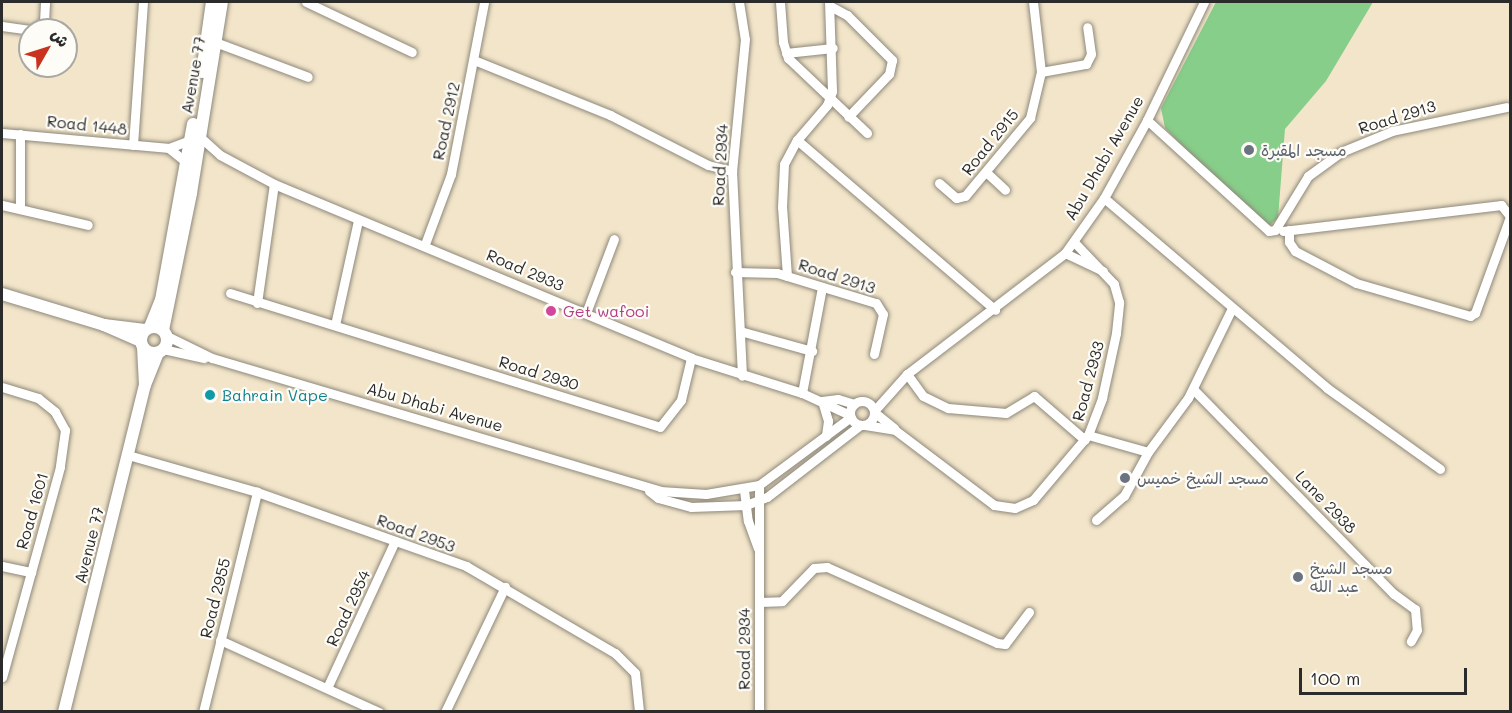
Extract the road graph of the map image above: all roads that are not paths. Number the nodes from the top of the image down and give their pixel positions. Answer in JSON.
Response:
{"nodes":[{"id":1,"x":45,"y":2,"type":"edge"},
{"id":2,"x":142,"y":2,"type":"edge"},
{"id":3,"x":212,"y":2,"type":"edge"},
{"id":4,"x":222,"y":2,"type":"edge"},
{"id":5,"x":306,"y":2,"type":"edge"},
{"id":6,"x":484,"y":2,"type":"edge"},
{"id":7,"x":739,"y":2,"type":"edge"},
{"id":8,"x":780,"y":2,"type":"edge"},
{"id":9,"x":1033,"y":2,"type":"edge"},
{"id":10,"x":1204,"y":2,"type":"edge"},
{"id":11,"x":829,"y":4,"type":"edge"},
{"id":12,"x":44,"y":18,"type":"edge"},
{"id":13,"x":2,"y":26,"type":"edge"},
{"id":14,"x":1087,"y":27,"type":"dead end"},
{"id":15,"x":18,"y":28,"type":"edge"},
{"id":16,"x":215,"y":42,"type":"junction"},
{"id":17,"x":832,"y":48,"type":"junction"},
{"id":18,"x":412,"y":52,"type":"dead end"},
{"id":19,"x":786,"y":53,"type":"junction"},
{"id":20,"x":474,"y":60,"type":"junction"},
{"id":21,"x":1041,"y":72,"type":"junction"},
{"id":22,"x":308,"y":77,"type":"dead end"},
{"id":23,"x":830,"y":99,"type":"junction"},
{"id":24,"x":1507,"y":107,"type":"dead end"},
{"id":25,"x":848,"y":117,"type":"junction"},
{"id":26,"x":1147,"y":120,"type":"junction"},
{"id":27,"x":2,"y":132,"type":"edge"},
{"id":28,"x":867,"y":133,"type":"dead end"},
{"id":29,"x":20,"y":134,"type":"junction"},
{"id":30,"x":195,"y":138,"type":"junction"},
{"id":31,"x":797,"y":140,"type":"junction"},
{"id":32,"x":133,"y":145,"type":"junction"},
{"id":33,"x":169,"y":148,"type":"junction"},
{"id":34,"x":220,"y":155,"type":"junction"},
{"id":35,"x":191,"y":161,"type":"junction"},
{"id":36,"x":732,"y":171,"type":"junction"},
{"id":37,"x":986,"y":172,"type":"junction"},
{"id":38,"x":939,"y":183,"type":"dead end"},
{"id":39,"x":274,"y":184,"type":"junction"},
{"id":40,"x":1005,"y":190,"type":"dead end"},
{"id":41,"x":1104,"y":198,"type":"junction"},
{"id":42,"x":2,"y":205,"type":"edge"},
{"id":43,"x":20,"y":206,"type":"junction"},
{"id":44,"x":1510,"y":217,"type":"edge"},
{"id":45,"x":358,"y":220,"type":"junction"},
{"id":46,"x":88,"y":225,"type":"dead end"},
{"id":47,"x":1268,"y":230,"type":"junction"},
{"id":48,"x":1289,"y":230,"type":"junction"},
{"id":49,"x":614,"y":239,"type":"dead end"},
{"id":50,"x":1074,"y":242,"type":"junction"},
{"id":51,"x":425,"y":244,"type":"junction"},
{"id":52,"x":1065,"y":253,"type":"junction"},
{"id":53,"x":1103,"y":271,"type":"junction"},
{"id":54,"x":735,"y":272,"type":"junction"},
{"id":55,"x":787,"y":276,"type":"junction"},
{"id":56,"x":822,"y":286,"type":"junction"},
{"id":57,"x":231,"y":293,"type":"dead end"},
{"id":58,"x":2,"y":294,"type":"edge"},
{"id":59,"x":256,"y":303,"type":"junction"},
{"id":60,"x":1232,"y":308,"type":"junction"},
{"id":61,"x":995,"y":310,"type":"junction"},
{"id":62,"x":586,"y":313,"type":"junction"},
{"id":63,"x":335,"y":325,"type":"junction"},
{"id":64,"x":740,"y":331,"type":"junction"},
{"id":65,"x":165,"y":333,"type":"junction"},
{"id":66,"x":145,"y":336,"type":"junction"},
{"id":67,"x":161,"y":351,"type":"junction"},
{"id":68,"x":812,"y":351,"type":"junction"},
{"id":69,"x":874,"y":354,"type":"dead end"},
{"id":70,"x":212,"y":358,"type":"junction"},
{"id":71,"x":691,"y":358,"type":"junction"},
{"id":72,"x":907,"y":374,"type":"junction"},
{"id":73,"x":742,"y":376,"type":"junction"},
{"id":74,"x":145,"y":385,"type":"junction"},
{"id":75,"x":2,"y":387,"type":"edge"},
{"id":76,"x":1193,"y":389,"type":"junction"},
{"id":77,"x":802,"y":393,"type":"junction"},
{"id":78,"x":886,"y":393,"type":"junction"},
{"id":79,"x":822,"y":401,"type":"junction"},
{"id":80,"x":866,"y":401,"type":"junction"},
{"id":81,"x":854,"y":404,"type":"junction"},
{"id":82,"x":874,"y":411,"type":"junction"},
{"id":83,"x":850,"y":416,"type":"junction"},
{"id":84,"x":862,"y":424,"type":"junction"},
{"id":85,"x":895,"y":430,"type":"junction"},
{"id":86,"x":825,"y":435,"type":"junction"},
{"id":87,"x":1087,"y":438,"type":"junction"},
{"id":88,"x":832,"y":445,"type":"junction"},
{"id":89,"x":1148,"y":452,"type":"junction"},
{"id":90,"x":128,"y":455,"type":"junction"},
{"id":91,"x":1440,"y":469,"type":"dead end"},
{"id":92,"x":759,"y":485,"type":"junction"},
{"id":93,"x":647,"y":489,"type":"junction"},
{"id":94,"x":744,"y":490,"type":"junction"},
{"id":95,"x":257,"y":492,"type":"junction"},
{"id":96,"x":760,"y":501,"type":"junction"},
{"id":97,"x":746,"y":506,"type":"junction"},
{"id":98,"x":1096,"y":520,"type":"dead end"},
{"id":99,"x":395,"y":541,"type":"junction"},
{"id":100,"x":759,"y":551,"type":"junction"},
{"id":101,"x":2,"y":566,"type":"edge"},
{"id":102,"x":31,"y":572,"type":"junction"},
{"id":103,"x":506,"y":587,"type":"junction"},
{"id":104,"x":759,"y":602,"type":"junction"},
{"id":105,"x":1029,"y":612,"type":"dead end"},
{"id":106,"x":220,"y":640,"type":"junction"},
{"id":107,"x":1410,"y":641,"type":"dead end"},
{"id":108,"x":2,"y":677,"type":"edge"},
{"id":109,"x":327,"y":688,"type":"junction"},
{"id":110,"x":64,"y":711,"type":"edge"},
{"id":111,"x":203,"y":711,"type":"edge"},
{"id":112,"x":379,"y":711,"type":"edge"},
{"id":113,"x":445,"y":711,"type":"edge"},
{"id":114,"x":639,"y":711,"type":"edge"},
{"id":115,"x":759,"y":711,"type":"edge"}],
"edges":[{"from":1,"to":12,"type":"street"},
{"from":2,"to":32,"type":"street"},
{"from":3,"to":30,"type":"street","name":"Avenue 77"},
{"from":4,"to":16,"type":"street","name":"Avenue 77"},
{"from":5,"to":18,"type":"street"},
{"from":6,"to":20,"type":"street","name":"Road 2912"},
{"from":7,"to":36,"type":"street","name":"Road 2934"},
{"from":8,"to":19,"type":"street"},
{"from":9,"to":21,"type":"street","name":"Road 2915"},
{"from":10,"to":26,"type":"street","name":"Abu Dhabi Avenue"},
{"from":11,"to":17,"type":"street"},
{"from":11,"to":25,"type":"street"},
{"from":13,"to":15,"type":"street"},
{"from":14,"to":21,"type":"street"},
{"from":16,"to":22,"type":"street"},
{"from":16,"to":30,"type":"street","name":"Avenue 77"},
{"from":17,"to":19,"type":"street"},
{"from":17,"to":23,"type":"street"},
{"from":19,"to":23,"type":"street"},
{"from":20,"to":36,"type":"street"},
{"from":20,"to":51,"type":"street","name":"Road 2912"},
{"from":21,"to":37,"type":"street","name":"Road 2915"},
{"from":23,"to":25,"type":"street"},
{"from":23,"to":31,"type":"street"},
{"from":24,"to":47,"type":"street","name":"Road 2913"},
{"from":25,"to":28,"type":"street"},
{"from":26,"to":41,"type":"street","name":"Abu Dhabi Avenue"},
{"from":26,"to":47,"type":"street"},
{"from":27,"to":29,"type":"street","name":"Road 1448"},
{"from":29,"to":32,"type":"street","name":"Road 1448"},
{"from":29,"to":43,"type":"street"},
{"from":30,"to":33,"type":"street","name":"Road 1448"},
{"from":30,"to":34,"type":"street","name":"Road 2933"},
{"from":30,"to":35,"type":"street","name":"Avenue 77"},
{"from":31,"to":55,"type":"street"},
{"from":31,"to":61,"type":"street"},
{"from":32,"to":33,"type":"street","name":"Road 1448"},
{"from":33,"to":35,"type":"street"},
{"from":34,"to":35,"type":"street"},
{"from":34,"to":39,"type":"street","name":"Road 2933"},
{"from":35,"to":65,"type":"street","name":"Avenue 77"},
{"from":35,"to":66,"type":"street","name":"Avenue 77"},
{"from":36,"to":54,"type":"street","name":"Road 2934"},
{"from":37,"to":38,"type":"street","name":"Road 2915"},
{"from":37,"to":40,"type":"street"},
{"from":39,"to":45,"type":"street","name":"Road 2933"},
{"from":39,"to":59,"type":"street"},
{"from":41,"to":50,"type":"street","name":"Abu Dhabi Avenue"},
{"from":41,"to":60,"type":"street"},
{"from":42,"to":43,"type":"street"},
{"from":43,"to":46,"type":"street"},
{"from":44,"to":48,"type":"street"},
{"from":44,"to":48,"type":"street"},
{"from":45,"to":51,"type":"street","name":"Road 2933"},
{"from":45,"to":63,"type":"street"},
{"from":47,"to":48,"type":"street"},
{"from":49,"to":62,"type":"street"},
{"from":50,"to":52,"type":"street","name":"Abu Dhabi Avenue"},
{"from":50,"to":53,"type":"street","name":"Road 2933"},
{"from":51,"to":62,"type":"street","name":"Road 2933"},
{"from":52,"to":53,"type":"street"},
{"from":52,"to":61,"type":"street","name":"Abu Dhabi Avenue"},
{"from":53,"to":87,"type":"street","name":"Road 2933"},
{"from":54,"to":55,"type":"street","name":"Road 2913"},
{"from":54,"to":64,"type":"street","name":"Road 2934"},
{"from":55,"to":56,"type":"street","name":"Road 2913"},
{"from":56,"to":68,"type":"street"},
{"from":56,"to":69,"type":"street","name":"Road 2913"},
{"from":57,"to":59,"type":"street","name":"Road 2930"},
{"from":58,"to":66,"type":"street"},
{"from":59,"to":63,"type":"street","name":"Road 2930"},
{"from":60,"to":76,"type":"street"},
{"from":60,"to":91,"type":"street"},
{"from":61,"to":72,"type":"street","name":"Abu Dhabi Avenue"},
{"from":62,"to":71,"type":"street","name":"Road 2933"},
{"from":63,"to":71,"type":"street","name":"Road 2930"},
{"from":64,"to":68,"type":"street"},
{"from":64,"to":73,"type":"street","name":"Road 2934"},
{"from":65,"to":66,"type":"street"},
{"from":65,"to":67,"type":"street","name":"Avenue 77"},
{"from":65,"to":70,"type":"street","name":"Abu Dhabi Avenue"},
{"from":66,"to":67,"type":"street"},
{"from":66,"to":74,"type":"street","name":"Avenue 77"},
{"from":67,"to":70,"type":"street","name":"Abu Dhabi Avenue"},
{"from":67,"to":74,"type":"street","name":"Avenue 77"},
{"from":68,"to":77,"type":"street"},
{"from":70,"to":93,"type":"street","name":"Abu Dhabi Avenue"},
{"from":71,"to":73,"type":"street","name":"Road 2933"},
{"from":72,"to":78,"type":"street","name":"Abu Dhabi Avenue"},
{"from":72,"to":87,"type":"street"},
{"from":73,"to":77,"type":"street","name":"Road 2933"},
{"from":74,"to":90,"type":"street","name":"Avenue 77"},
{"from":75,"to":102,"type":"street","name":"Road 1601"},
{"from":76,"to":89,"type":"street"},
{"from":76,"to":107,"type":"street","name":"Lane 2938"},
{"from":77,"to":79,"type":"street","name":"Road 2933"},
{"from":78,"to":80,"type":"street","name":"Abu Dhabi Avenue"},
{"from":78,"to":82,"type":"street","name":"Abu Dhabi Avenue"},
{"from":79,"to":81,"type":"street","name":"Road 2933"},
{"from":79,"to":83,"type":"street","name":"Road 2933"},
{"from":79,"to":86,"type":"street"},
{"from":80,"to":81,"type":"street","name":"Abu Dhabi Avenue"},
{"from":80,"to":82,"type":"street","name":"Road 2933"},
{"from":81,"to":83,"type":"street"},
{"from":82,"to":84,"type":"street","name":"Abu Dhabi Avenue"},
{"from":82,"to":85,"type":"street","name":"Road 2933"},
{"from":83,"to":84,"type":"street","name":"Road 2933"},
{"from":83,"to":86,"type":"street","name":"Abu Dhabi Avenue"},
{"from":84,"to":85,"type":"street","name":"Road 2933"},
{"from":84,"to":88,"type":"street","name":"Abu Dhabi Avenue"},
{"from":85,"to":87,"type":"street","name":"Road 2933"},
{"from":86,"to":88,"type":"street"},
{"from":86,"to":92,"type":"street","name":"Abu Dhabi Avenue"},
{"from":87,"to":89,"type":"street"},
{"from":88,"to":96,"type":"street","name":"Abu Dhabi Avenue"},
{"from":89,"to":98,"type":"street"},
{"from":90,"to":95,"type":"street","name":"Road 2953"},
{"from":90,"to":110,"type":"street","name":"Avenue 77"},
{"from":92,"to":94,"type":"street","name":"Abu Dhabi Avenue"},
{"from":92,"to":96,"type":"street","name":"Road 2934"},
{"from":93,"to":94,"type":"street","name":"Abu Dhabi Avenue"},
{"from":93,"to":97,"type":"street","name":"Abu Dhabi Avenue"},
{"from":94,"to":97,"type":"street","name":"Road 2934"},
{"from":95,"to":99,"type":"street","name":"Road 2953"},
{"from":95,"to":106,"type":"street","name":"Road 2955"},
{"from":96,"to":97,"type":"street","name":"Abu Dhabi Avenue"},
{"from":96,"to":100,"type":"street","name":"Road 2934"},
{"from":97,"to":100,"type":"street","name":"Road 2934"},
{"from":99,"to":103,"type":"street","name":"Road 2953"},
{"from":99,"to":109,"type":"street","name":"Road 2954"},
{"from":100,"to":104,"type":"street","name":"Road 2934"},
{"from":101,"to":102,"type":"street"},
{"from":102,"to":108,"type":"street","name":"Road 1601"},
{"from":103,"to":113,"type":"street"},
{"from":103,"to":114,"type":"street","name":"Road 2953"},
{"from":104,"to":105,"type":"street"},
{"from":104,"to":115,"type":"street","name":"Road 2934"},
{"from":106,"to":109,"type":"street"},
{"from":106,"to":111,"type":"street","name":"Road 2955"},
{"from":109,"to":112,"type":"street"}]}
